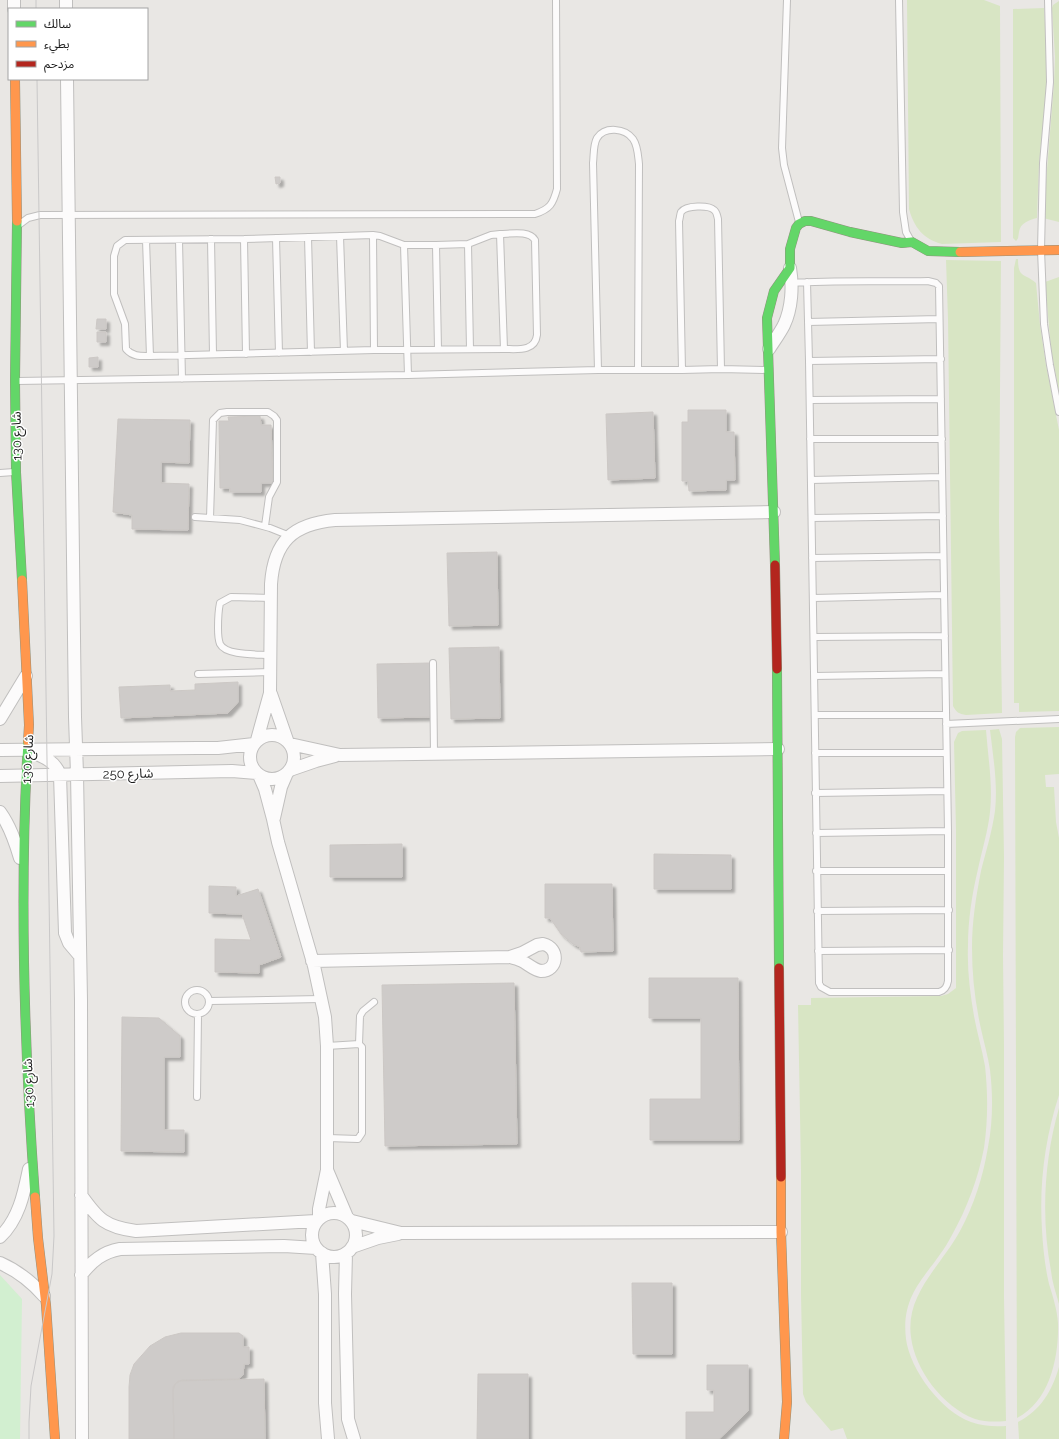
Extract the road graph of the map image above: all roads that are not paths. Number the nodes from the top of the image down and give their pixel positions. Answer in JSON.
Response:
{"nodes":[{"id":1,"x":556,"y":0,"type":"edge"},
{"id":2,"x":787,"y":0,"type":"edge"},
{"id":3,"x":899,"y":0,"type":"edge"},
{"id":4,"x":1048,"y":0,"type":"edge"},
{"id":5,"x":15,"y":80,"type":"edge"},
{"id":6,"x":67,"y":80,"type":"edge"},
{"id":7,"x":69,"y":215,"type":"junction"},
{"id":8,"x":799,"y":224,"type":"junction"},
{"id":9,"x":17,"y":226,"type":"junction"},
{"id":10,"x":500,"y":234,"type":"junction"},
{"id":11,"x":373,"y":235,"type":"junction"},
{"id":12,"x":308,"y":236,"type":"junction"},
{"id":13,"x":340,"y":236,"type":"junction"},
{"id":14,"x":276,"y":238,"type":"junction"},
{"id":15,"x":211,"y":239,"type":"junction"},
{"id":16,"x":244,"y":239,"type":"junction"},
{"id":17,"x":146,"y":240,"type":"junction"},
{"id":18,"x":179,"y":240,"type":"junction"},
{"id":19,"x":912,"y":242,"type":"junction"},
{"id":20,"x":468,"y":244,"type":"junction"},
{"id":21,"x":404,"y":245,"type":"junction"},
{"id":22,"x":436,"y":245,"type":"junction"},
{"id":23,"x":1041,"y":250,"type":"junction"},
{"id":24,"x":1059,"y":250,"type":"edge"},
{"id":25,"x":790,"y":268,"type":"junction"},
{"id":26,"x":807,"y":282,"type":"junction"},
{"id":27,"x":792,"y":283,"type":"junction"},
{"id":28,"x":940,"y":319,"type":"junction"},
{"id":29,"x":808,"y":322,"type":"junction"},
{"id":30,"x":438,"y":349,"type":"junction"},
{"id":31,"x":470,"y":349,"type":"junction"},
{"id":32,"x":504,"y":349,"type":"junction"},
{"id":33,"x":769,"y":349,"type":"junction"},
{"id":34,"x":374,"y":350,"type":"junction"},
{"id":35,"x":407,"y":350,"type":"junction"},
{"id":36,"x":344,"y":351,"type":"junction"},
{"id":37,"x":311,"y":352,"type":"junction"},
{"id":38,"x":279,"y":353,"type":"junction"},
{"id":39,"x":213,"y":354,"type":"junction"},
{"id":40,"x":246,"y":354,"type":"junction"},
{"id":41,"x":182,"y":355,"type":"junction"},
{"id":42,"x":150,"y":356,"type":"junction"},
{"id":43,"x":940,"y":359,"type":"junction"},
{"id":44,"x":809,"y":361,"type":"junction"},
{"id":45,"x":721,"y":369,"type":"junction"},
{"id":46,"x":598,"y":370,"type":"junction"},
{"id":47,"x":638,"y":370,"type":"junction"},
{"id":48,"x":682,"y":370,"type":"junction"},
{"id":49,"x":769,"y":370,"type":"junction"},
{"id":50,"x":408,"y":375,"type":"junction"},
{"id":51,"x":182,"y":379,"type":"junction"},
{"id":52,"x":71,"y":380,"type":"junction"},
{"id":53,"x":15,"y":381,"type":"junction"},
{"id":54,"x":941,"y":399,"type":"junction"},
{"id":55,"x":810,"y":400,"type":"junction"},
{"id":56,"x":1059,"y":412,"type":"edge"},
{"id":57,"x":810,"y":439,"type":"junction"},
{"id":58,"x":942,"y":439,"type":"junction"},
{"id":59,"x":16,"y":472,"type":"junction"},
{"id":60,"x":0,"y":473,"type":"edge"},
{"id":61,"x":942,"y":478,"type":"junction"},
{"id":62,"x":811,"y":480,"type":"junction"},
{"id":63,"x":774,"y":512,"type":"junction"},
{"id":64,"x":944,"y":516,"type":"junction"},
{"id":65,"x":195,"y":518,"type":"dead end"},
{"id":66,"x":210,"y":518,"type":"junction"},
{"id":67,"x":812,"y":518,"type":"junction"},
{"id":68,"x":265,"y":526,"type":"junction"},
{"id":69,"x":290,"y":536,"type":"junction"},
{"id":70,"x":943,"y":556,"type":"junction"},
{"id":71,"x":812,"y":558,"type":"junction"},
{"id":72,"x":944,"y":595,"type":"junction"},
{"id":73,"x":271,"y":598,"type":"junction"},
{"id":74,"x":813,"y":598,"type":"junction"},
{"id":75,"x":945,"y":636,"type":"junction"},
{"id":76,"x":814,"y":637,"type":"junction"},
{"id":77,"x":270,"y":655,"type":"junction"},
{"id":78,"x":433,"y":663,"type":"dead end"},
{"id":79,"x":270,"y":672,"type":"junction"},
{"id":80,"x":198,"y":674,"type":"dead end"},
{"id":81,"x":945,"y":674,"type":"junction"},
{"id":82,"x":26,"y":676,"type":"junction"},
{"id":83,"x":814,"y":676,"type":"junction"},
{"id":84,"x":270,"y":693,"type":"junction"},
{"id":85,"x":815,"y":714,"type":"junction"},
{"id":86,"x":945,"y":715,"type":"junction"},
{"id":87,"x":0,"y":718,"type":"edge"},
{"id":88,"x":1059,"y":719,"type":"edge"},
{"id":89,"x":946,"y":724,"type":"junction"},
{"id":90,"x":256,"y":742,"type":"junction"},
{"id":91,"x":288,"y":742,"type":"junction"},
{"id":92,"x":77,"y":749,"type":"junction"},
{"id":93,"x":778,"y":749,"type":"junction"},
{"id":94,"x":0,"y":750,"type":"edge"},
{"id":95,"x":28,"y":750,"type":"junction"},
{"id":96,"x":815,"y":753,"type":"junction"},
{"id":97,"x":434,"y":754,"type":"junction"},
{"id":98,"x":946,"y":754,"type":"junction"},
{"id":99,"x":340,"y":755,"type":"junction"},
{"id":100,"x":288,"y":771,"type":"junction"},
{"id":101,"x":77,"y":774,"type":"junction"},
{"id":102,"x":258,"y":774,"type":"junction"},
{"id":103,"x":60,"y":775,"type":"junction"},
{"id":104,"x":0,"y":776,"type":"edge"},
{"id":105,"x":26,"y":776,"type":"junction"},
{"id":106,"x":947,"y":791,"type":"junction"},
{"id":107,"x":815,"y":794,"type":"junction"},
{"id":108,"x":0,"y":812,"type":"edge"},
{"id":109,"x":273,"y":819,"type":"junction"},
{"id":110,"x":948,"y":831,"type":"junction"},
{"id":111,"x":816,"y":833,"type":"junction"},
{"id":112,"x":816,"y":871,"type":"junction"},
{"id":113,"x":948,"y":871,"type":"junction"},
{"id":114,"x":24,"y":872,"type":"junction"},
{"id":115,"x":949,"y":910,"type":"junction"},
{"id":116,"x":817,"y":911,"type":"junction"},
{"id":117,"x":949,"y":950,"type":"junction"},
{"id":118,"x":818,"y":952,"type":"junction"},
{"id":119,"x":80,"y":956,"type":"junction"},
{"id":120,"x":510,"y":957,"type":"dead end"},
{"id":121,"x":312,"y":961,"type":"junction"},
{"id":122,"x":322,"y":999,"type":"junction"},
{"id":123,"x":210,"y":1001,"type":"junction"},
{"id":124,"x":374,"y":1002,"type":"dead end"},
{"id":125,"x":198,"y":1015,"type":"junction"},
{"id":126,"x":359,"y":1044,"type":"junction"},
{"id":127,"x":327,"y":1046,"type":"junction"},
{"id":128,"x":197,"y":1097,"type":"dead end"},
{"id":129,"x":328,"y":1138,"type":"junction"},
{"id":130,"x":32,"y":1154,"type":"junction"},
{"id":131,"x":327,"y":1170,"type":"junction"},
{"id":132,"x":81,"y":1195,"type":"junction"},
{"id":133,"x":318,"y":1219,"type":"junction"},
{"id":134,"x":349,"y":1219,"type":"junction"},
{"id":135,"x":781,"y":1232,"type":"junction"},
{"id":136,"x":401,"y":1233,"type":"junction"},
{"id":137,"x":0,"y":1236,"type":"edge"},
{"id":138,"x":349,"y":1250,"type":"junction"},
{"id":139,"x":319,"y":1251,"type":"junction"},
{"id":140,"x":0,"y":1263,"type":"edge"},
{"id":141,"x":81,"y":1275,"type":"junction"},
{"id":142,"x":44,"y":1296,"type":"junction"},
{"id":143,"x":55,"y":1439,"type":"edge"},
{"id":144,"x":82,"y":1439,"type":"edge"},
{"id":145,"x":328,"y":1439,"type":"edge"},
{"id":146,"x":354,"y":1439,"type":"edge"},
{"id":147,"x":784,"y":1439,"type":"edge"}],
"edges":[{"from":1,"to":7,"type":"lane"},
{"from":2,"to":8,"type":"lane"},
{"from":3,"to":19,"type":"lane"},
{"from":4,"to":23,"type":"lane"},
{"from":5,"to":9,"type":"street","name":"شارع 130"},
{"from":6,"to":7,"type":"street"},
{"from":7,"to":9,"type":"lane"},
{"from":7,"to":52,"type":"street"},
{"from":8,"to":19,"type":"street"},
{"from":8,"to":25,"type":"street"},
{"from":9,"to":53,"type":"street","name":"شارع 130"},
{"from":10,"to":20,"type":"lane"},
{"from":10,"to":32,"type":"lane"},
{"from":10,"to":32,"type":"lane"},
{"from":11,"to":13,"type":"lane"},
{"from":11,"to":21,"type":"lane"},
{"from":11,"to":34,"type":"lane"},
{"from":12,"to":13,"type":"lane"},
{"from":12,"to":14,"type":"lane"},
{"from":12,"to":37,"type":"lane"},
{"from":13,"to":36,"type":"lane"},
{"from":14,"to":16,"type":"lane"},
{"from":14,"to":38,"type":"lane"},
{"from":15,"to":16,"type":"lane"},
{"from":15,"to":18,"type":"lane"},
{"from":15,"to":39,"type":"lane"},
{"from":16,"to":40,"type":"lane"},
{"from":17,"to":18,"type":"lane"},
{"from":17,"to":42,"type":"lane"},
{"from":17,"to":42,"type":"lane"},
{"from":18,"to":41,"type":"lane"},
{"from":19,"to":23,"type":"street"},
{"from":20,"to":22,"type":"lane"},
{"from":20,"to":31,"type":"lane"},
{"from":21,"to":22,"type":"lane"},
{"from":21,"to":35,"type":"lane"},
{"from":22,"to":30,"type":"lane"},
{"from":23,"to":24,"type":"street"},
{"from":23,"to":56,"type":"lane"},
{"from":25,"to":27,"type":"street"},
{"from":25,"to":33,"type":"street"},
{"from":26,"to":27,"type":"lane"},
{"from":26,"to":28,"type":"lane"},
{"from":26,"to":29,"type":"lane"},
{"from":27,"to":33,"type":"street"},
{"from":28,"to":29,"type":"lane"},
{"from":28,"to":43,"type":"lane"},
{"from":29,"to":44,"type":"lane"},
{"from":30,"to":31,"type":"lane"},
{"from":30,"to":35,"type":"lane"},
{"from":31,"to":32,"type":"lane"},
{"from":33,"to":49,"type":"street"},
{"from":34,"to":35,"type":"lane"},
{"from":34,"to":36,"type":"lane"},
{"from":35,"to":50,"type":"lane"},
{"from":36,"to":37,"type":"lane"},
{"from":37,"to":38,"type":"lane"},
{"from":38,"to":40,"type":"lane"},
{"from":39,"to":40,"type":"lane"},
{"from":39,"to":41,"type":"lane"},
{"from":41,"to":42,"type":"lane"},
{"from":41,"to":51,"type":"lane"},
{"from":43,"to":44,"type":"lane"},
{"from":43,"to":54,"type":"lane"},
{"from":44,"to":55,"type":"lane"},
{"from":45,"to":48,"type":"lane"},
{"from":45,"to":48,"type":"lane"},
{"from":45,"to":49,"type":"lane"},
{"from":46,"to":47,"type":"lane"},
{"from":46,"to":47,"type":"lane"},
{"from":46,"to":50,"type":"lane"},
{"from":47,"to":48,"type":"lane"},
{"from":49,"to":63,"type":"street"},
{"from":50,"to":51,"type":"lane"},
{"from":51,"to":52,"type":"lane"},
{"from":52,"to":53,"type":"lane"},
{"from":52,"to":92,"type":"street"},
{"from":53,"to":59,"type":"street","name":"شارع 130"},
{"from":54,"to":55,"type":"lane"},
{"from":54,"to":58,"type":"lane"},
{"from":55,"to":57,"type":"lane"},
{"from":57,"to":58,"type":"lane"},
{"from":57,"to":62,"type":"lane"},
{"from":58,"to":61,"type":"lane"},
{"from":59,"to":60,"type":"lane"},
{"from":59,"to":82,"type":"street","name":"شارع 130"},
{"from":61,"to":62,"type":"lane"},
{"from":61,"to":64,"type":"lane"},
{"from":62,"to":67,"type":"lane"},
{"from":63,"to":69,"type":"street"},
{"from":63,"to":93,"type":"street"},
{"from":64,"to":67,"type":"lane"},
{"from":64,"to":70,"type":"lane"},
{"from":65,"to":66,"type":"lane"},
{"from":66,"to":68,"type":"lane"},
{"from":66,"to":68,"type":"lane"},
{"from":67,"to":71,"type":"lane"},
{"from":68,"to":69,"type":"lane"},
{"from":69,"to":73,"type":"street"},
{"from":70,"to":71,"type":"lane"},
{"from":70,"to":72,"type":"lane"},
{"from":71,"to":74,"type":"lane"},
{"from":72,"to":74,"type":"lane"},
{"from":72,"to":75,"type":"lane"},
{"from":73,"to":77,"type":"street"},
{"from":73,"to":77,"type":"lane"},
{"from":74,"to":76,"type":"lane"},
{"from":75,"to":76,"type":"lane"},
{"from":75,"to":81,"type":"lane"},
{"from":76,"to":83,"type":"lane"},
{"from":77,"to":79,"type":"street"},
{"from":78,"to":97,"type":"lane"},
{"from":79,"to":80,"type":"lane"},
{"from":79,"to":84,"type":"street"},
{"from":81,"to":83,"type":"lane"},
{"from":81,"to":86,"type":"lane"},
{"from":82,"to":87,"type":"street"},
{"from":82,"to":95,"type":"street","name":"شارع 130"},
{"from":83,"to":85,"type":"lane"},
{"from":84,"to":90,"type":"street"},
{"from":84,"to":91,"type":"street"},
{"from":85,"to":86,"type":"lane"},
{"from":85,"to":96,"type":"lane"},
{"from":86,"to":89,"type":"lane"},
{"from":88,"to":89,"type":"lane"},
{"from":89,"to":98,"type":"lane"},
{"from":90,"to":91,"type":"street"},
{"from":90,"to":92,"type":"street","name":"شارع 250"},
{"from":90,"to":102,"type":"street"},
{"from":91,"to":99,"type":"street"},
{"from":91,"to":100,"type":"street"},
{"from":92,"to":95,"type":"street","name":"شارع 250"},
{"from":92,"to":101,"type":"street"},
{"from":93,"to":97,"type":"street"},
{"from":93,"to":135,"type":"street"},
{"from":94,"to":95,"type":"street","name":"شارع 250"},
{"from":95,"to":103,"type":"street"},
{"from":95,"to":105,"type":"street","name":"شارع 130"},
{"from":96,"to":98,"type":"lane"},
{"from":96,"to":107,"type":"lane"},
{"from":97,"to":99,"type":"street"},
{"from":98,"to":106,"type":"lane"},
{"from":99,"to":100,"type":"street"},
{"from":100,"to":102,"type":"street"},
{"from":100,"to":109,"type":"street"},
{"from":101,"to":102,"type":"street","name":"شارع 250"},
{"from":101,"to":103,"type":"street","name":"شارع 250"},
{"from":101,"to":119,"type":"street"},
{"from":102,"to":109,"type":"street"},
{"from":103,"to":105,"type":"street","name":"شارع 250"},
{"from":103,"to":119,"type":"street"},
{"from":104,"to":105,"type":"street","name":"شارع 250"},
{"from":105,"to":114,"type":"street","name":"شارع 130"},
{"from":106,"to":107,"type":"lane"},
{"from":106,"to":110,"type":"lane"},
{"from":107,"to":111,"type":"lane"},
{"from":108,"to":114,"type":"street"},
{"from":109,"to":121,"type":"street"},
{"from":110,"to":111,"type":"lane"},
{"from":110,"to":113,"type":"lane"},
{"from":111,"to":112,"type":"lane"},
{"from":112,"to":113,"type":"lane"},
{"from":112,"to":116,"type":"lane"},
{"from":113,"to":115,"type":"lane"},
{"from":114,"to":130,"type":"street","name":"شارع 130"},
{"from":115,"to":116,"type":"lane"},
{"from":115,"to":117,"type":"lane"},
{"from":116,"to":118,"type":"lane"},
{"from":117,"to":118,"type":"lane"},
{"from":117,"to":118,"type":"lane"},
{"from":119,"to":132,"type":"street"},
{"from":120,"to":121,"type":"street"},
{"from":121,"to":122,"type":"street"},
{"from":122,"to":123,"type":"lane"},
{"from":122,"to":127,"type":"street"},
{"from":123,"to":125,"type":"lane"},
{"from":123,"to":125,"type":"lane"},
{"from":124,"to":126,"type":"lane"},
{"from":125,"to":128,"type":"lane"},
{"from":126,"to":127,"type":"lane"},
{"from":126,"to":129,"type":"lane"},
{"from":127,"to":129,"type":"street"},
{"from":129,"to":131,"type":"street"},
{"from":130,"to":137,"type":"street"},
{"from":130,"to":142,"type":"street","name":"شارع 130"},
{"from":131,"to":133,"type":"street"},
{"from":131,"to":134,"type":"street"},
{"from":132,"to":133,"type":"street"},
{"from":132,"to":141,"type":"street"},
{"from":133,"to":134,"type":"street"},
{"from":133,"to":139,"type":"street"},
{"from":134,"to":136,"type":"street"},
{"from":134,"to":138,"type":"street"},
{"from":135,"to":136,"type":"street"},
{"from":135,"to":147,"type":"street"},
{"from":136,"to":138,"type":"street"},
{"from":138,"to":139,"type":"street"},
{"from":138,"to":146,"type":"street"},
{"from":139,"to":141,"type":"street"},
{"from":139,"to":145,"type":"street"},
{"from":140,"to":142,"type":"street"},
{"from":141,"to":144,"type":"street"},
{"from":142,"to":143,"type":"street","name":"شارع 130"}]}
